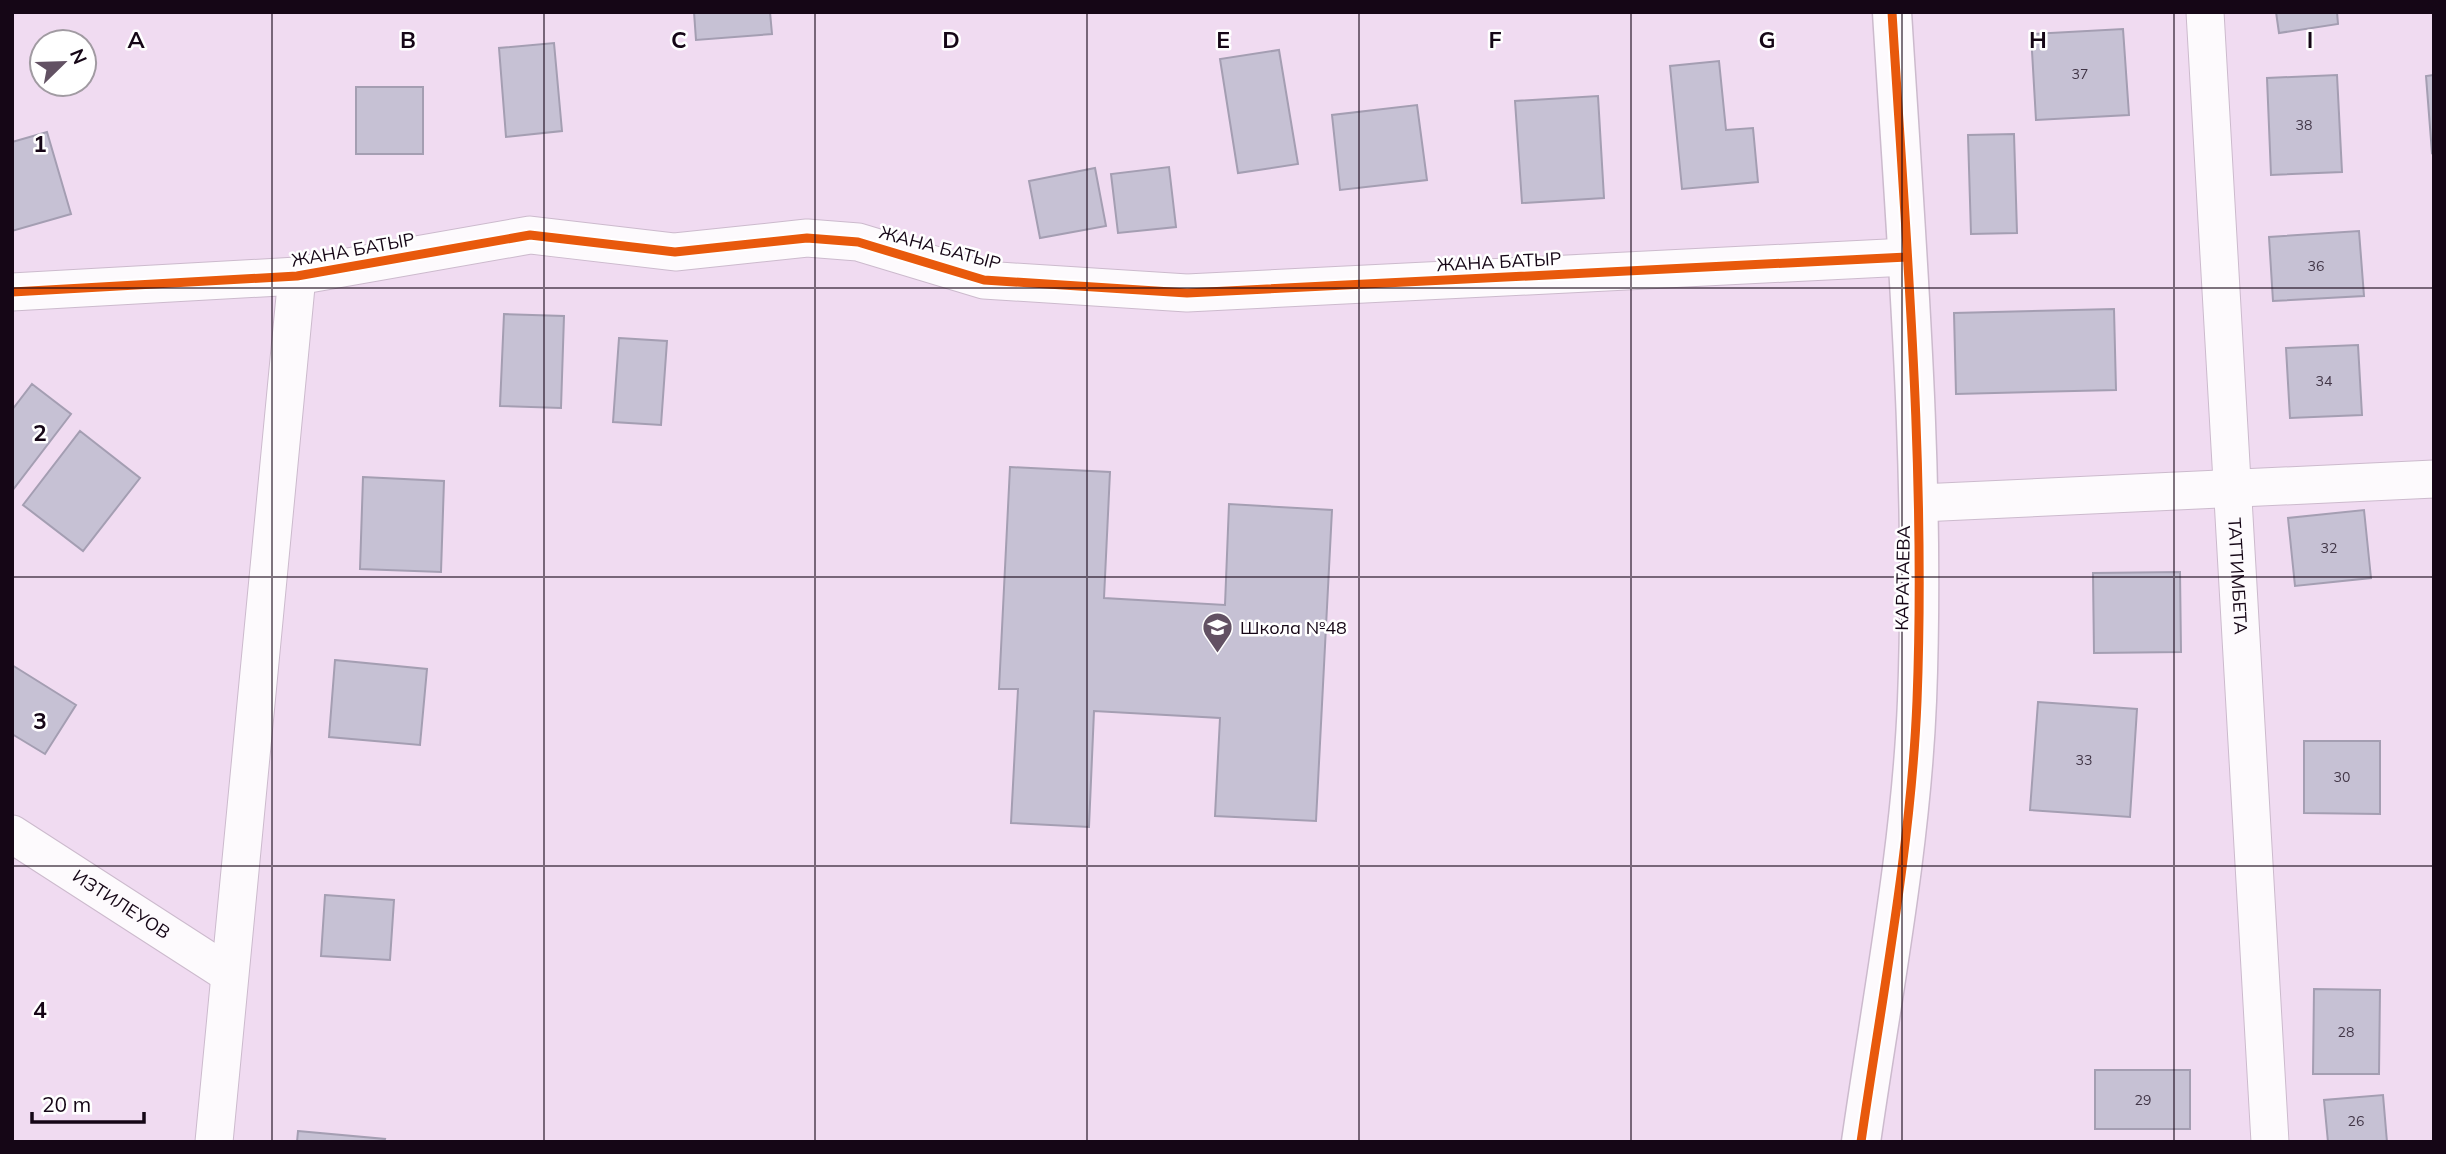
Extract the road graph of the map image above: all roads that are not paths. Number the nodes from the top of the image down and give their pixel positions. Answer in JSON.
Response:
{"nodes":[{"id":1,"x":1892,"y":12,"type":"edge"},
{"id":2,"x":2205,"y":12,"type":"edge"},
{"id":3,"x":1906,"y":257,"type":"junction"},
{"id":4,"x":298,"y":276,"type":"junction"},
{"id":5,"x":12,"y":292,"type":"edge"},
{"id":6,"x":2434,"y":479,"type":"edge"},
{"id":7,"x":2233,"y":486,"type":"junction"},
{"id":8,"x":1920,"y":503,"type":"junction"},
{"id":9,"x":12,"y":834,"type":"edge"},
{"id":10,"x":229,"y":974,"type":"junction"},
{"id":11,"x":214,"y":1142,"type":"edge"},
{"id":12,"x":1861,"y":1142,"type":"edge"},
{"id":13,"x":2270,"y":1142,"type":"edge"}],
"edges":[{"from":1,"to":3,"type":"street","name":"КАРАТАЕВА"},
{"from":2,"to":7,"type":"street","name":"ТАТТИМБЕТА"},
{"from":3,"to":4,"type":"street","name":"ЖАНА БАТЫР"},
{"from":3,"to":8,"type":"street","name":"КАРАТАЕВА"},
{"from":4,"to":5,"type":"street","name":"ЖАНА БАТЫР"},
{"from":4,"to":10,"type":"street"},
{"from":6,"to":7,"type":"street"},
{"from":7,"to":8,"type":"street"},
{"from":7,"to":13,"type":"street","name":"ТАТТИМБЕТА"},
{"from":8,"to":12,"type":"street","name":"КАРАТАЕВА"},
{"from":9,"to":10,"type":"street","name":"ИЗТИЛЕУОВ"},
{"from":10,"to":11,"type":"street"}]}
